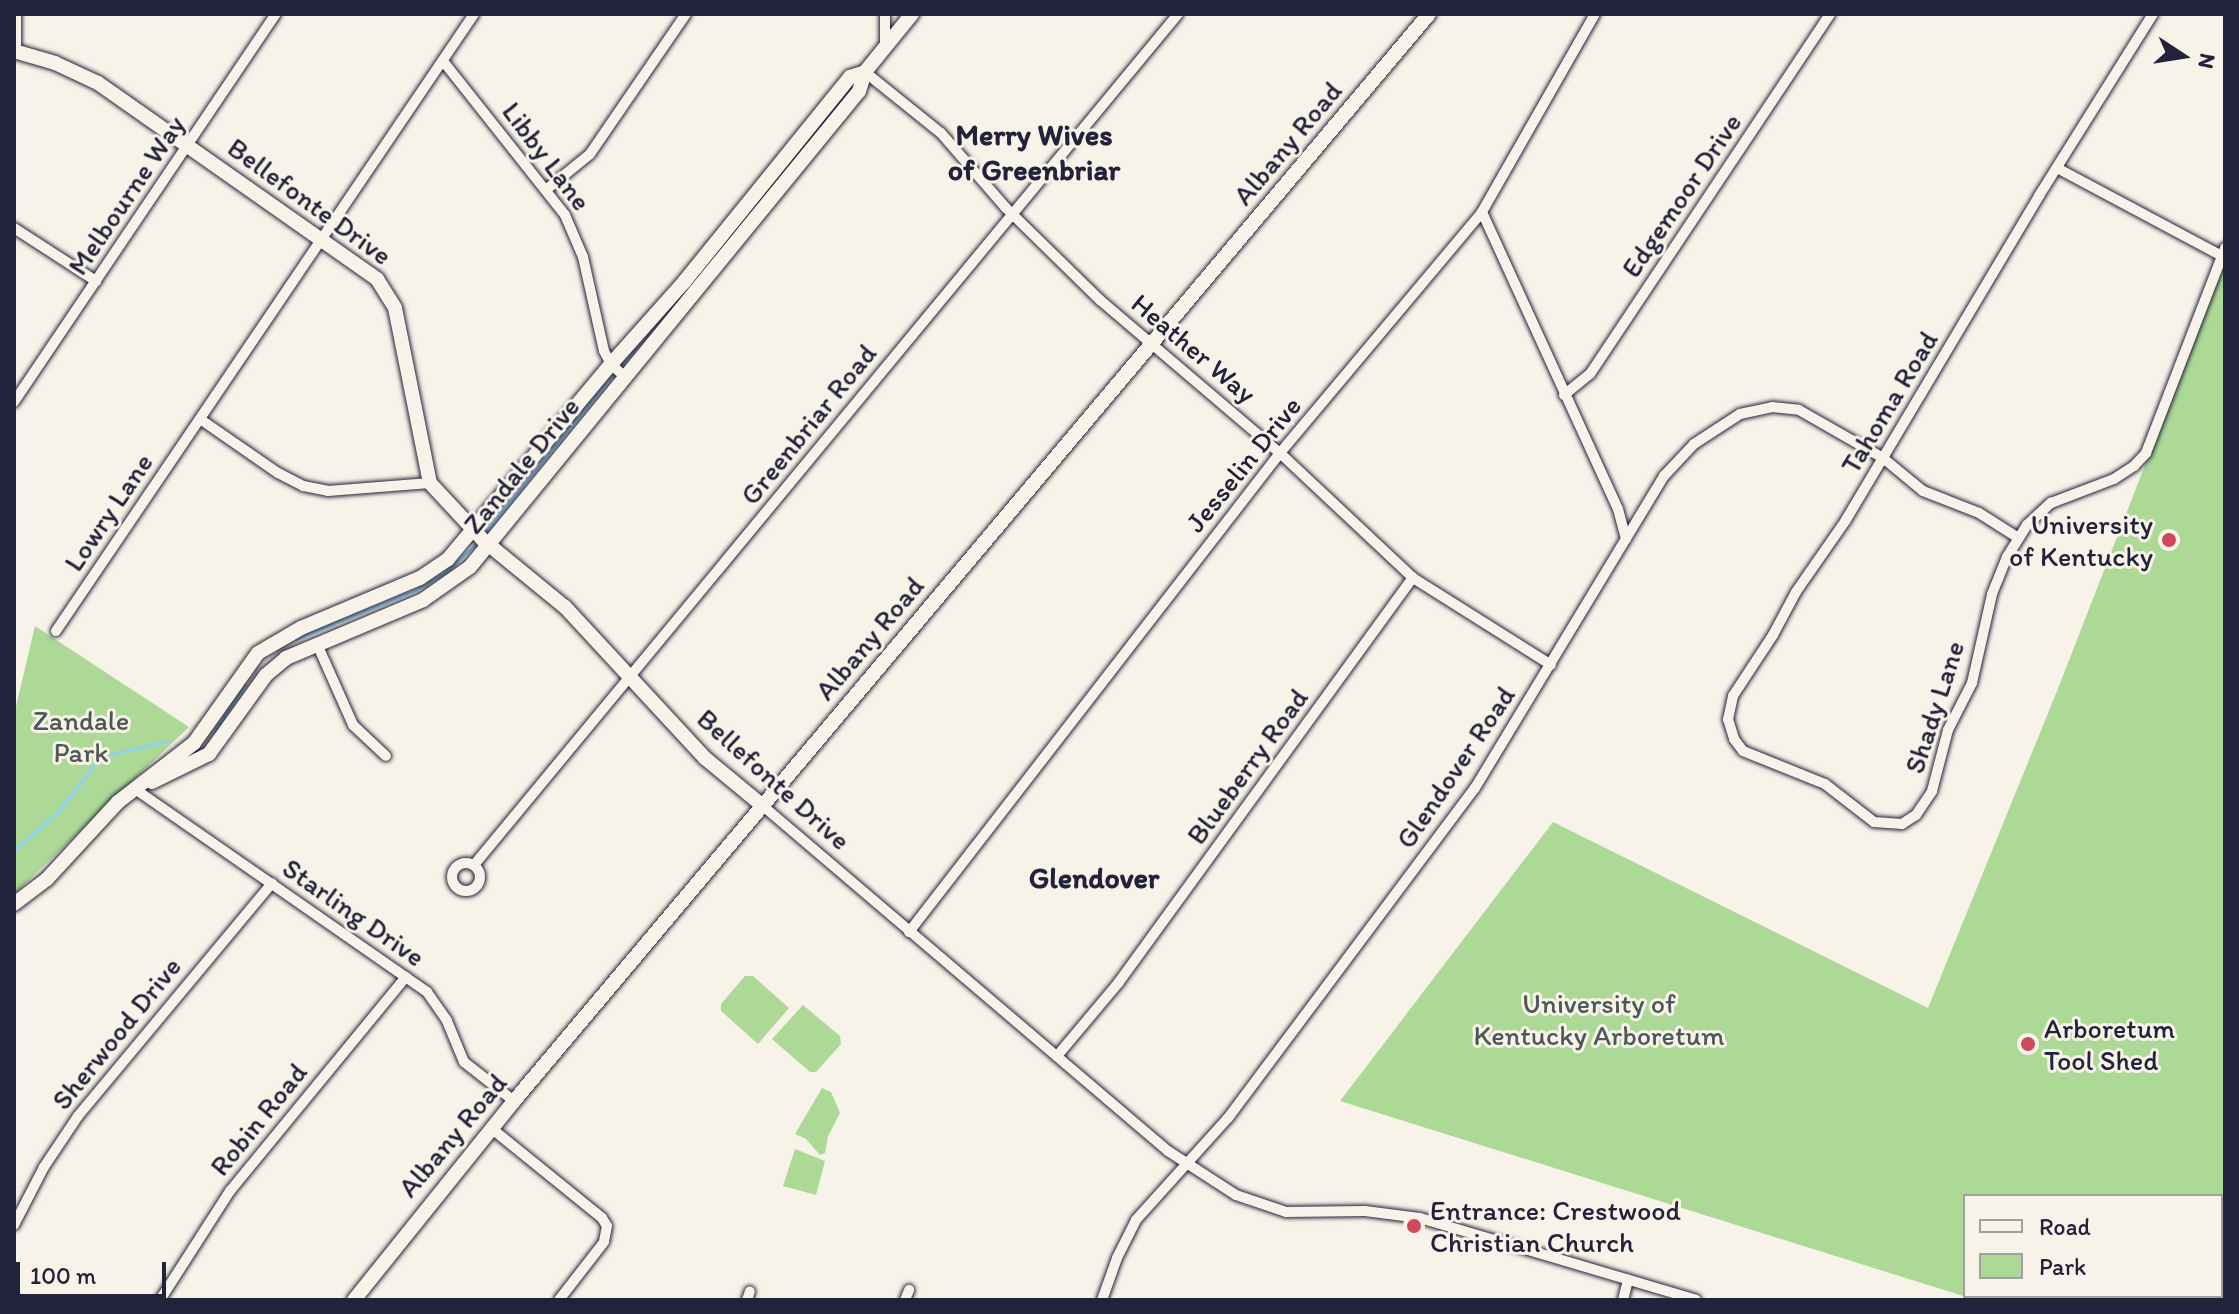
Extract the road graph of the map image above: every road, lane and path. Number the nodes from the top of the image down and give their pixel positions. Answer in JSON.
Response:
{"nodes":[{"id":1,"x":16,"y":14,"type":"edge"},
{"id":2,"x":276,"y":14,"type":"edge"},
{"id":3,"x":474,"y":14,"type":"edge"},
{"id":4,"x":686,"y":14,"type":"edge"},
{"id":5,"x":885,"y":14,"type":"edge"},
{"id":6,"x":912,"y":14,"type":"edge"},
{"id":7,"x":1178,"y":14,"type":"edge"},
{"id":8,"x":1429,"y":14,"type":"edge"},
{"id":9,"x":1595,"y":14,"type":"edge"},
{"id":10,"x":1830,"y":14,"type":"edge"},
{"id":11,"x":2153,"y":14,"type":"edge"},
{"id":12,"x":885,"y":48,"type":"junction"},
{"id":13,"x":15,"y":51,"type":"edge"},
{"id":14,"x":443,"y":61,"type":"junction"},
{"id":15,"x":865,"y":72,"type":"junction"},
{"id":16,"x":189,"y":145,"type":"junction"},
{"id":17,"x":2057,"y":168,"type":"junction"},
{"id":18,"x":547,"y":189,"type":"junction"},
{"id":19,"x":1482,"y":212,"type":"junction"},
{"id":20,"x":1013,"y":213,"type":"junction"},
{"id":21,"x":14,"y":228,"type":"edge"},
{"id":22,"x":323,"y":239,"type":"junction"},
{"id":23,"x":2223,"y":252,"type":"edge"},
{"id":24,"x":96,"y":281,"type":"junction"},
{"id":25,"x":1153,"y":343,"type":"junction"},
{"id":26,"x":611,"y":364,"type":"junction"},
{"id":27,"x":626,"y":378,"type":"junction"},
{"id":28,"x":1564,"y":395,"type":"junction"},
{"id":29,"x":14,"y":402,"type":"edge"},
{"id":30,"x":200,"y":419,"type":"junction"},
{"id":31,"x":1280,"y":453,"type":"junction"},
{"id":32,"x":1883,"y":458,"type":"junction"},
{"id":33,"x":430,"y":483,"type":"junction"},
{"id":34,"x":476,"y":530,"type":"junction"},
{"id":35,"x":2017,"y":537,"type":"junction"},
{"id":36,"x":1625,"y":541,"type":"junction"},
{"id":37,"x":490,"y":546,"type":"junction"},
{"id":38,"x":1413,"y":578,"type":"junction"},
{"id":39,"x":56,"y":631,"type":"dead end"},
{"id":40,"x":317,"y":644,"type":"junction"},
{"id":41,"x":1551,"y":665,"type":"junction"},
{"id":42,"x":630,"y":678,"type":"junction"},
{"id":43,"x":386,"y":756,"type":"dead end"},
{"id":44,"x":1813,"y":778,"type":"joint"},
{"id":45,"x":135,"y":789,"type":"junction"},
{"id":46,"x":763,"y":806,"type":"junction"},
{"id":47,"x":474,"y":865,"type":"dead end"},
{"id":48,"x":272,"y":883,"type":"junction"},
{"id":49,"x":14,"y":904,"type":"edge"},
{"id":50,"x":909,"y":932,"type":"junction"},
{"id":51,"x":406,"y":977,"type":"junction"},
{"id":52,"x":1057,"y":1056,"type":"junction"},
{"id":53,"x":514,"y":1101,"type":"junction"},
{"id":54,"x":491,"y":1128,"type":"junction"},
{"id":55,"x":1187,"y":1165,"type":"junction"},
{"id":56,"x":14,"y":1225,"type":"edge"},
{"id":57,"x":1628,"y":1280,"type":"junction"},
{"id":58,"x":160,"y":1300,"type":"edge"},
{"id":59,"x":354,"y":1300,"type":"edge"},
{"id":60,"x":559,"y":1300,"type":"edge"},
{"id":61,"x":1102,"y":1300,"type":"edge"},
{"id":62,"x":1623,"y":1300,"type":"edge"},
{"id":63,"x":1696,"y":1300,"type":"edge"}],
"edges":[{"from":1,"to":13,"type":"street"},
{"from":2,"to":16,"type":"street","name":"Melbourne Way"},
{"from":3,"to":14,"type":"street","name":"Lowry Lane"},
{"from":4,"to":18,"type":"street"},
{"from":5,"to":12,"type":"street"},
{"from":6,"to":12,"type":"street","name":"Zandale Drive"},
{"from":7,"to":20,"type":"street","name":"Greenbriar Road"},
{"from":8,"to":25,"type":"street","name":"Albany Road"},
{"from":9,"to":19,"type":"street","name":"Jesselin Drive"},
{"from":10,"to":28,"type":"street","name":"Edgemoor Drive"},
{"from":11,"to":17,"type":"street","name":"Tahoma Road"},
{"from":12,"to":15,"type":"street","name":"Zandale Drive"},
{"from":13,"to":16,"type":"street","name":"Bellefonte Drive"},
{"from":14,"to":18,"type":"street","name":"Libby Lane"},
{"from":14,"to":22,"type":"street","name":"Lowry Lane"},
{"from":15,"to":20,"type":"street","name":"Heather Way"},
{"from":15,"to":26,"type":"street","name":"Zandale Drive"},
{"from":15,"to":27,"type":"street","name":"Zandale Drive"},
{"from":16,"to":22,"type":"street","name":"Bellefonte Drive"},
{"from":16,"to":24,"type":"street","name":"Melbourne Way"},
{"from":17,"to":23,"type":"street"},
{"from":17,"to":32,"type":"street","name":"Tahoma Road"},
{"from":18,"to":26,"type":"street","name":"Libby Lane"},
{"from":19,"to":28,"type":"street"},
{"from":19,"to":31,"type":"street","name":"Jesselin Drive"},
{"from":20,"to":25,"type":"street","name":"Heather Way"},
{"from":20,"to":42,"type":"street","name":"Greenbriar Road"},
{"from":21,"to":24,"type":"street"},
{"from":22,"to":30,"type":"street","name":"Lowry Lane"},
{"from":22,"to":33,"type":"street","name":"Bellefonte Drive"},
{"from":23,"to":35,"type":"street","name":"Shady Lane"},
{"from":24,"to":29,"type":"street","name":"Melbourne Way"},
{"from":25,"to":31,"type":"street","name":"Heather Way"},
{"from":25,"to":46,"type":"street","name":"Albany Road"},
{"from":26,"to":27,"type":"street","name":"Libby Lane"},
{"from":26,"to":34,"type":"street","name":"Zandale Drive"},
{"from":27,"to":37,"type":"street","name":"Zandale Drive"},
{"from":28,"to":36,"type":"street"},
{"from":30,"to":33,"type":"street"},
{"from":30,"to":39,"type":"street","name":"Lowry Lane"},
{"from":31,"to":38,"type":"street","name":"Heather Way"},
{"from":31,"to":50,"type":"street","name":"Jesselin Drive"},
{"from":32,"to":35,"type":"street","name":"Glendover Road"},
{"from":32,"to":36,"type":"street","name":"Glendover Road"},
{"from":32,"to":44,"type":"street","name":"Tahoma Road"},
{"from":33,"to":34,"type":"street","name":"Bellefonte Drive"},
{"from":34,"to":37,"type":"street","name":"Bellefonte Drive"},
{"from":34,"to":45,"type":"street","name":"Zandale Drive"},
{"from":35,"to":44,"type":"street","name":"Shady Lane"},
{"from":36,"to":41,"type":"street","name":"Glendover Road"},
{"from":37,"to":40,"type":"street","name":"Zandale Drive"},
{"from":37,"to":42,"type":"street","name":"Bellefonte Drive"},
{"from":38,"to":41,"type":"street","name":"Heather Way"},
{"from":38,"to":52,"type":"street","name":"Blueberry Road"},
{"from":40,"to":43,"type":"street"},
{"from":40,"to":45,"type":"street","name":"Zandale Drive"},
{"from":41,"to":55,"type":"street","name":"Glendover Road"},
{"from":42,"to":46,"type":"street","name":"Bellefonte Drive"},
{"from":42,"to":47,"type":"street","name":"Greenbriar Road"},
{"from":45,"to":48,"type":"street","name":"Starling Drive"},
{"from":45,"to":49,"type":"street","name":"Zandale Drive"},
{"from":46,"to":50,"type":"street","name":"Bellefonte Drive"},
{"from":46,"to":53,"type":"street","name":"Albany Road"},
{"from":48,"to":51,"type":"street","name":"Starling Drive"},
{"from":48,"to":56,"type":"street","name":"Sherwood Drive"},
{"from":50,"to":52,"type":"street","name":"Bellefonte Drive"},
{"from":51,"to":53,"type":"street","name":"Starling Drive"},
{"from":51,"to":58,"type":"street","name":"Robin Road"},
{"from":52,"to":55,"type":"street","name":"Bellefonte Drive"},
{"from":53,"to":54,"type":"street","name":"Albany Road"},
{"from":54,"to":59,"type":"street","name":"Albany Road"},
{"from":54,"to":60,"type":"street"},
{"from":55,"to":57,"type":"street","name":"Bellefonte Drive"},
{"from":55,"to":61,"type":"street","name":"Glendover Road"},
{"from":57,"to":62,"type":"street"},
{"from":57,"to":63,"type":"street","name":"Bellefonte Drive"}]}
